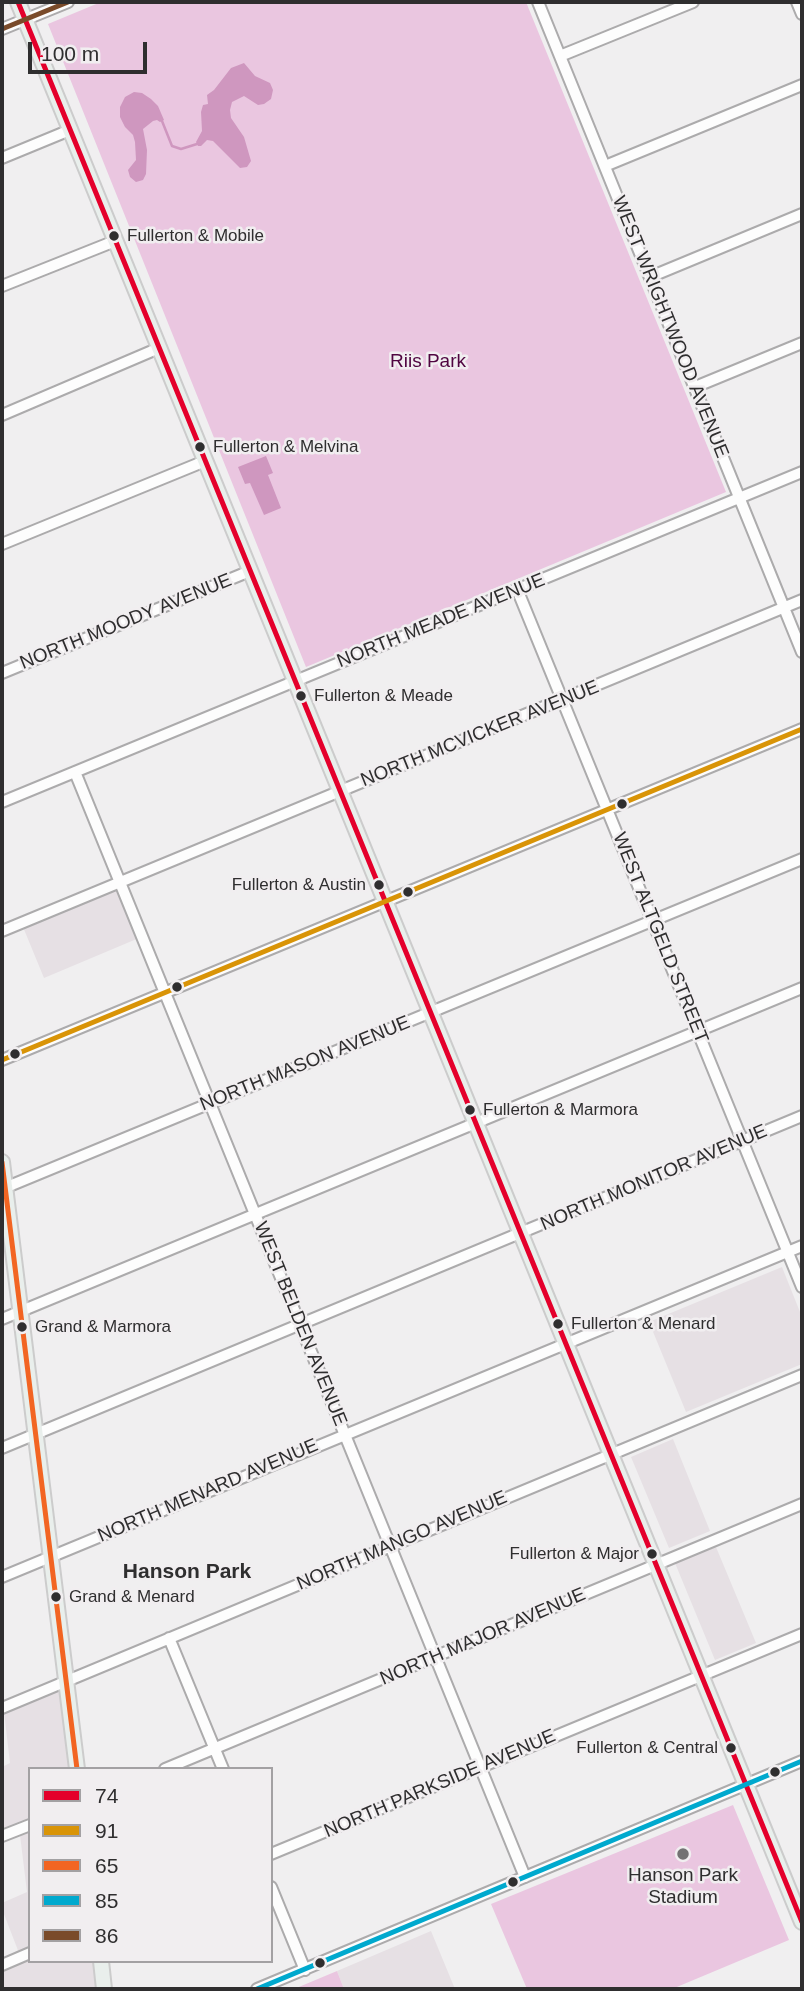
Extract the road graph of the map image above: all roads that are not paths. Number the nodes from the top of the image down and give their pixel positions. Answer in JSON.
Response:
{"nodes":[{"id":1,"x":18,"y":2,"type":"edge"},
{"id":2,"x":68,"y":2,"type":"edge"},
{"id":3,"x":538,"y":2,"type":"edge"},
{"id":4,"x":693,"y":2,"type":"edge"},
{"id":5,"x":797,"y":2,"type":"edge"},
{"id":6,"x":802,"y":14,"type":"edge"},
{"id":7,"x":25,"y":19,"type":"junction"},
{"id":8,"x":2,"y":29,"type":"edge"},
{"id":9,"x":560,"y":57,"type":"junction"},
{"id":10,"x":802,"y":85,"type":"edge"},
{"id":11,"x":70,"y":130,"type":"junction"},
{"id":12,"x":2,"y":158,"type":"edge"},
{"id":13,"x":605,"y":166,"type":"junction"},
{"id":14,"x":802,"y":214,"type":"edge"},
{"id":15,"x":115,"y":241,"type":"junction"},
{"id":16,"x":650,"y":277,"type":"junction"},
{"id":17,"x":2,"y":286,"type":"edge"},
{"id":18,"x":802,"y":342,"type":"edge"},
{"id":19,"x":159,"y":348,"type":"junction"},
{"id":20,"x":695,"y":387,"type":"junction"},
{"id":21,"x":2,"y":415,"type":"edge"},
{"id":22,"x":205,"y":461,"type":"junction"},
{"id":23,"x":802,"y":472,"type":"edge"},
{"id":24,"x":740,"y":497,"type":"junction"},
{"id":25,"x":2,"y":544,"type":"edge"},
{"id":26,"x":250,"y":571,"type":"junction"},
{"id":27,"x":517,"y":589,"type":"junction"},
{"id":28,"x":802,"y":600,"type":"edge"},
{"id":29,"x":784,"y":608,"type":"junction"},
{"id":30,"x":802,"y":652,"type":"edge"},
{"id":31,"x":2,"y":673,"type":"edge"},
{"id":32,"x":295,"y":681,"type":"junction"},
{"id":33,"x":562,"y":699,"type":"junction"},
{"id":34,"x":802,"y":729,"type":"edge"},
{"id":35,"x":75,"y":772,"type":"junction"},
{"id":36,"x":340,"y":791,"type":"junction"},
{"id":37,"x":2,"y":802,"type":"edge"},
{"id":38,"x":607,"y":810,"type":"junction"},
{"id":39,"x":802,"y":859,"type":"edge"},
{"id":40,"x":120,"y":883,"type":"junction"},
{"id":41,"x":385,"y":901,"type":"junction"},
{"id":42,"x":653,"y":920,"type":"junction"},
{"id":43,"x":2,"y":931,"type":"edge"},
{"id":44,"x":802,"y":988,"type":"edge"},
{"id":45,"x":164,"y":993,"type":"junction"},
{"id":46,"x":431,"y":1012,"type":"junction"},
{"id":47,"x":698,"y":1031,"type":"junction"},
{"id":48,"x":2,"y":1060,"type":"edge"},
{"id":49,"x":209,"y":1103,"type":"junction"},
{"id":50,"x":802,"y":1116,"type":"edge"},
{"id":51,"x":476,"y":1122,"type":"junction"},
{"id":52,"x":743,"y":1141,"type":"junction"},
{"id":53,"x":2,"y":1162,"type":"edge"},
{"id":54,"x":3,"y":1188,"type":"edge"},
{"id":55,"x":255,"y":1214,"type":"junction"},
{"id":56,"x":521,"y":1233,"type":"junction"},
{"id":57,"x":802,"y":1245,"type":"edge"},
{"id":58,"x":788,"y":1251,"type":"junction"},
{"id":59,"x":802,"y":1287,"type":"edge"},
{"id":60,"x":20,"y":1312,"type":"junction"},
{"id":61,"x":2,"y":1319,"type":"edge"},
{"id":62,"x":300,"y":1325,"type":"junction"},
{"id":63,"x":566,"y":1343,"type":"junction"},
{"id":64,"x":802,"y":1375,"type":"edge"},
{"id":65,"x":36,"y":1434,"type":"junction"},
{"id":66,"x":345,"y":1435,"type":"junction"},
{"id":67,"x":2,"y":1448,"type":"edge"},
{"id":68,"x":612,"y":1454,"type":"junction"},
{"id":69,"x":802,"y":1504,"type":"edge"},
{"id":70,"x":390,"y":1546,"type":"junction"},
{"id":71,"x":51,"y":1556,"type":"junction"},
{"id":72,"x":657,"y":1565,"type":"junction"},
{"id":73,"x":2,"y":1577,"type":"edge"},
{"id":74,"x":802,"y":1634,"type":"edge"},
{"id":75,"x":169,"y":1638,"type":"junction"},
{"id":76,"x":435,"y":1657,"type":"junction"},
{"id":77,"x":702,"y":1675,"type":"junction"},
{"id":78,"x":66,"y":1681,"type":"junction"},
{"id":79,"x":2,"y":1708,"type":"edge"},
{"id":80,"x":214,"y":1748,"type":"junction"},
{"id":81,"x":802,"y":1761,"type":"edge"},
{"id":82,"x":77,"y":1767,"type":"edge"},
{"id":83,"x":170,"y":1767,"type":"edge"},
{"id":84,"x":222,"y":1767,"type":"edge"},
{"id":85,"x":480,"y":1768,"type":"junction"},
{"id":86,"x":747,"y":1784,"type":"junction"},
{"id":87,"x":28,"y":1826,"type":"edge"},
{"id":88,"x":2,"y":1836,"type":"edge"},
{"id":89,"x":273,"y":1853,"type":"edge"},
{"id":90,"x":525,"y":1877,"type":"junction"},
{"id":91,"x":273,"y":1893,"type":"edge"},
{"id":92,"x":797,"y":1895,"type":"edge"},
{"id":93,"x":802,"y":1922,"type":"edge"},
{"id":94,"x":28,"y":1954,"type":"edge"},
{"id":95,"x":101,"y":1963,"type":"edge"},
{"id":96,"x":2,"y":1965,"type":"edge"},
{"id":97,"x":305,"y":1970,"type":"junction"},
{"id":98,"x":104,"y":1989,"type":"edge"},
{"id":99,"x":257,"y":1989,"type":"edge"}],
"edges":[{"from":1,"to":7,"type":"main road"},
{"from":2,"to":7,"type":"street"},
{"from":3,"to":9,"type":"street","name":"WEST WRIGHTWOOD AVENUE"},
{"from":4,"to":9,"type":"street"},
{"from":5,"to":6,"type":"street"},
{"from":7,"to":8,"type":"street"},
{"from":7,"to":11,"type":"main road"},
{"from":9,"to":13,"type":"street","name":"WEST WRIGHTWOOD AVENUE"},
{"from":10,"to":13,"type":"street"},
{"from":11,"to":12,"type":"street"},
{"from":11,"to":15,"type":"main road"},
{"from":13,"to":16,"type":"street","name":"WEST WRIGHTWOOD AVENUE"},
{"from":14,"to":16,"type":"street"},
{"from":15,"to":17,"type":"street"},
{"from":15,"to":19,"type":"main road"},
{"from":16,"to":20,"type":"street","name":"WEST WRIGHTWOOD AVENUE"},
{"from":18,"to":20,"type":"street"},
{"from":19,"to":21,"type":"street"},
{"from":19,"to":22,"type":"main road"},
{"from":20,"to":24,"type":"street","name":"WEST WRIGHTWOOD AVENUE"},
{"from":22,"to":25,"type":"street"},
{"from":22,"to":26,"type":"main road"},
{"from":23,"to":24,"type":"street","name":"NORTH MEADE AVENUE"},
{"from":24,"to":27,"type":"street","name":"NORTH MEADE AVENUE"},
{"from":24,"to":29,"type":"street","name":"WEST WRIGHTWOOD AVENUE"},
{"from":26,"to":31,"type":"street","name":"NORTH MOODY AVENUE"},
{"from":26,"to":32,"type":"main road"},
{"from":27,"to":32,"type":"street","name":"NORTH MEADE AVENUE"},
{"from":27,"to":33,"type":"street","name":"WEST ALTGELD STREET"},
{"from":28,"to":29,"type":"street","name":"NORTH MCVICKER AVENUE"},
{"from":29,"to":30,"type":"street","name":"WEST WRIGHTWOOD AVENUE"},
{"from":29,"to":33,"type":"street","name":"NORTH MCVICKER AVENUE"},
{"from":32,"to":35,"type":"street","name":"NORTH MEADE AVENUE"},
{"from":32,"to":36,"type":"main road"},
{"from":33,"to":36,"type":"street","name":"NORTH MCVICKER AVENUE"},
{"from":33,"to":38,"type":"street","name":"WEST ALTGELD STREET"},
{"from":34,"to":38,"type":"street"},
{"from":35,"to":37,"type":"street","name":"NORTH MEADE AVENUE"},
{"from":35,"to":40,"type":"street","name":"WEST BELDEN AVENUE"},
{"from":36,"to":40,"type":"street","name":"NORTH MCVICKER AVENUE"},
{"from":36,"to":41,"type":"main road"},
{"from":38,"to":41,"type":"street"},
{"from":38,"to":42,"type":"street","name":"WEST ALTGELD STREET"},
{"from":39,"to":42,"type":"street","name":"NORTH MASON AVENUE"},
{"from":40,"to":43,"type":"street","name":"NORTH MCVICKER AVENUE"},
{"from":40,"to":45,"type":"street","name":"WEST BELDEN AVENUE"},
{"from":41,"to":45,"type":"street"},
{"from":41,"to":46,"type":"main road"},
{"from":42,"to":46,"type":"street","name":"NORTH MASON AVENUE"},
{"from":42,"to":47,"type":"street","name":"WEST ALTGELD STREET"},
{"from":44,"to":47,"type":"street"},
{"from":45,"to":48,"type":"street"},
{"from":45,"to":49,"type":"street","name":"WEST BELDEN AVENUE"},
{"from":46,"to":49,"type":"street","name":"NORTH MASON AVENUE"},
{"from":46,"to":51,"type":"main road"},
{"from":47,"to":51,"type":"street"},
{"from":47,"to":52,"type":"street","name":"WEST ALTGELD STREET"},
{"from":49,"to":54,"type":"street","name":"NORTH MASON AVENUE"},
{"from":49,"to":55,"type":"street","name":"WEST BELDEN AVENUE"},
{"from":50,"to":52,"type":"street","name":"NORTH MONITOR AVENUE"},
{"from":51,"to":55,"type":"street"},
{"from":51,"to":56,"type":"main road"},
{"from":52,"to":56,"type":"street","name":"NORTH MONITOR AVENUE"},
{"from":52,"to":58,"type":"street","name":"WEST ALTGELD STREET"},
{"from":53,"to":54,"type":"main road"},
{"from":54,"to":60,"type":"main road"},
{"from":55,"to":60,"type":"street"},
{"from":55,"to":62,"type":"street","name":"WEST BELDEN AVENUE"},
{"from":56,"to":62,"type":"street","name":"NORTH MONITOR AVENUE"},
{"from":56,"to":63,"type":"main road"},
{"from":57,"to":58,"type":"street","name":"NORTH MENARD AVENUE"},
{"from":58,"to":59,"type":"street","name":"WEST ALTGELD STREET"},
{"from":58,"to":63,"type":"street","name":"NORTH MENARD AVENUE"},
{"from":60,"to":61,"type":"street"},
{"from":60,"to":65,"type":"main road"},
{"from":62,"to":65,"type":"street","name":"NORTH MONITOR AVENUE"},
{"from":62,"to":66,"type":"street","name":"WEST BELDEN AVENUE"},
{"from":63,"to":66,"type":"street","name":"NORTH MENARD AVENUE"},
{"from":63,"to":68,"type":"main road"},
{"from":64,"to":68,"type":"street","name":"NORTH MANGO AVENUE"},
{"from":65,"to":67,"type":"street","name":"NORTH MONITOR AVENUE"},
{"from":65,"to":71,"type":"main road"},
{"from":66,"to":70,"type":"street","name":"WEST BELDEN AVENUE"},
{"from":66,"to":71,"type":"street","name":"NORTH MENARD AVENUE"},
{"from":68,"to":70,"type":"street","name":"NORTH MANGO AVENUE"},
{"from":68,"to":72,"type":"main road"},
{"from":69,"to":72,"type":"street","name":"NORTH MAJOR AVENUE"},
{"from":70,"to":75,"type":"street","name":"NORTH MANGO AVENUE"},
{"from":70,"to":76,"type":"street","name":"WEST BELDEN AVENUE"},
{"from":71,"to":73,"type":"street","name":"NORTH MENARD AVENUE"},
{"from":71,"to":78,"type":"main road"},
{"from":72,"to":76,"type":"street","name":"NORTH MAJOR AVENUE"},
{"from":72,"to":77,"type":"main road"},
{"from":74,"to":77,"type":"street","name":"NORTH PARKSIDE AVENUE"},
{"from":75,"to":78,"type":"street","name":"NORTH MANGO AVENUE"},
{"from":75,"to":80,"type":"street"},
{"from":76,"to":80,"type":"street","name":"NORTH MAJOR AVENUE"},
{"from":76,"to":85,"type":"street","name":"WEST BELDEN AVENUE"},
{"from":77,"to":85,"type":"street","name":"NORTH PARKSIDE AVENUE"},
{"from":77,"to":86,"type":"main road"},
{"from":78,"to":79,"type":"street","name":"NORTH MANGO AVENUE"},
{"from":78,"to":82,"type":"main road"},
{"from":80,"to":83,"type":"street","name":"NORTH MAJOR AVENUE"},
{"from":80,"to":84,"type":"street"},
{"from":81,"to":86,"type":"street"},
{"from":85,"to":89,"type":"street","name":"NORTH PARKSIDE AVENUE"},
{"from":85,"to":90,"type":"street","name":"WEST BELDEN AVENUE"},
{"from":86,"to":90,"type":"street"},
{"from":86,"to":92,"type":"main road"},
{"from":87,"to":88,"type":"street"},
{"from":90,"to":97,"type":"street"},
{"from":91,"to":97,"type":"street"},
{"from":92,"to":93,"type":"main road"},
{"from":94,"to":96,"type":"street"},
{"from":95,"to":98,"type":"main road"},
{"from":97,"to":99,"type":"street"}]}
